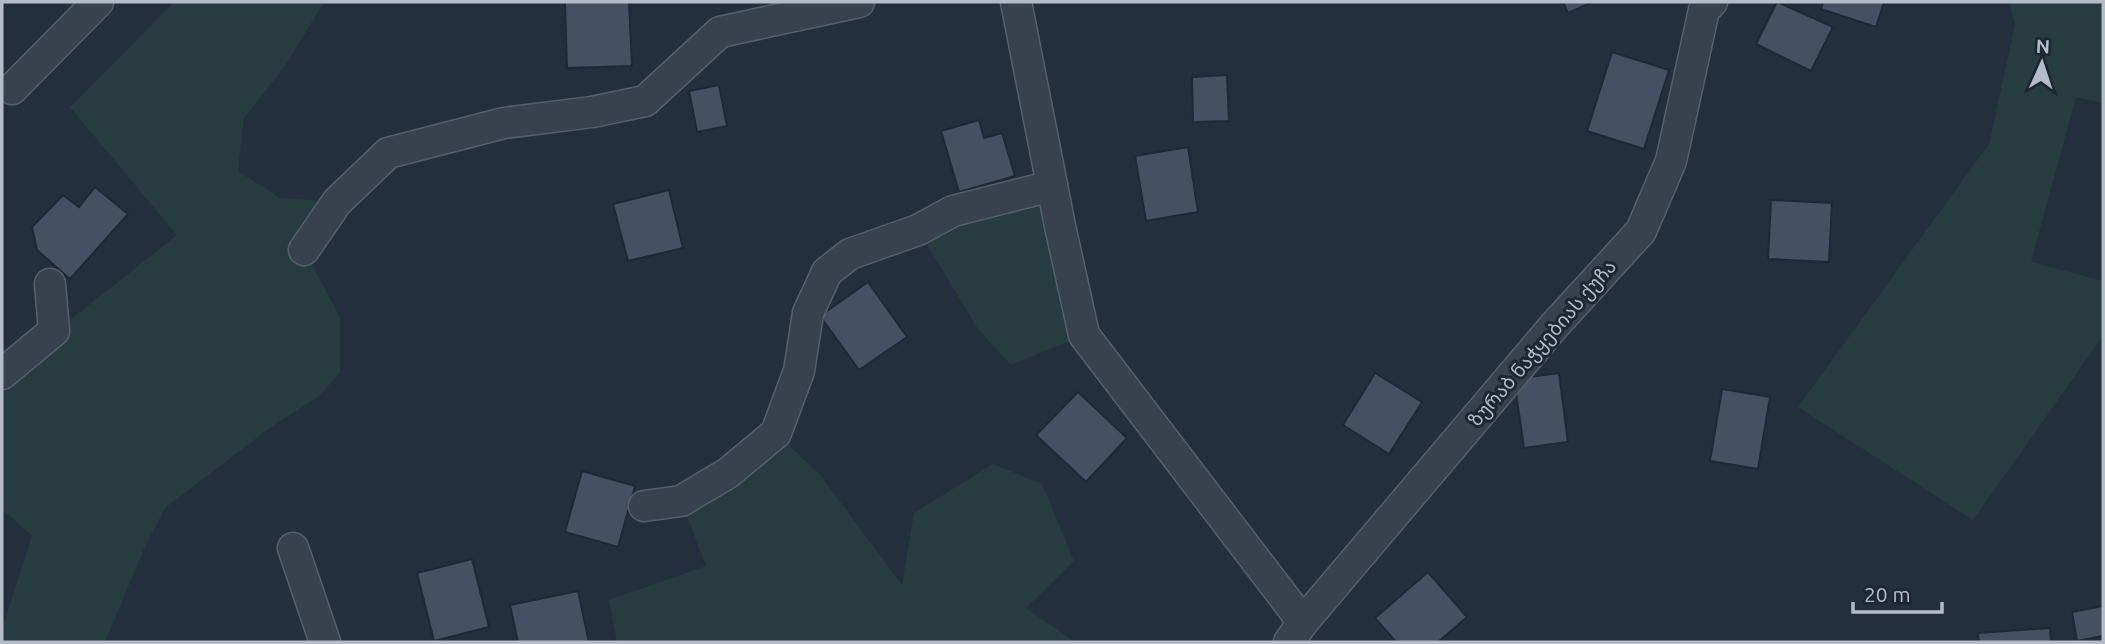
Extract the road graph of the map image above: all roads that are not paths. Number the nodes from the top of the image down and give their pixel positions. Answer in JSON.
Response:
{"nodes":[{"id":1,"x":98,"y":2,"type":"edge"},
{"id":2,"x":859,"y":2,"type":"edge"},
{"id":3,"x":1016,"y":2,"type":"edge"},
{"id":4,"x":1712,"y":2,"type":"edge"},
{"id":5,"x":12,"y":89,"type":"dead end"},
{"id":6,"x":1052,"y":186,"type":"junction"},
{"id":7,"x":304,"y":250,"type":"dead end"},
{"id":8,"x":50,"y":284,"type":"dead end"},
{"id":9,"x":2,"y":374,"type":"edge"},
{"id":10,"x":644,"y":506,"type":"dead end"},
{"id":11,"x":293,"y":548,"type":"dead end"},
{"id":12,"x":1296,"y":632,"type":"edge"},
{"id":13,"x":325,"y":642,"type":"edge"}],
"edges":[{"from":1,"to":5,"type":"street"},
{"from":2,"to":7,"type":"street"},
{"from":3,"to":6,"type":"street"},
{"from":4,"to":12,"type":"street","name":"ზურაბ ნაჭყებიას ქუჩა"},
{"from":6,"to":10,"type":"street"},
{"from":6,"to":12,"type":"street"},
{"from":8,"to":9,"type":"street"},
{"from":11,"to":13,"type":"street"}]}
